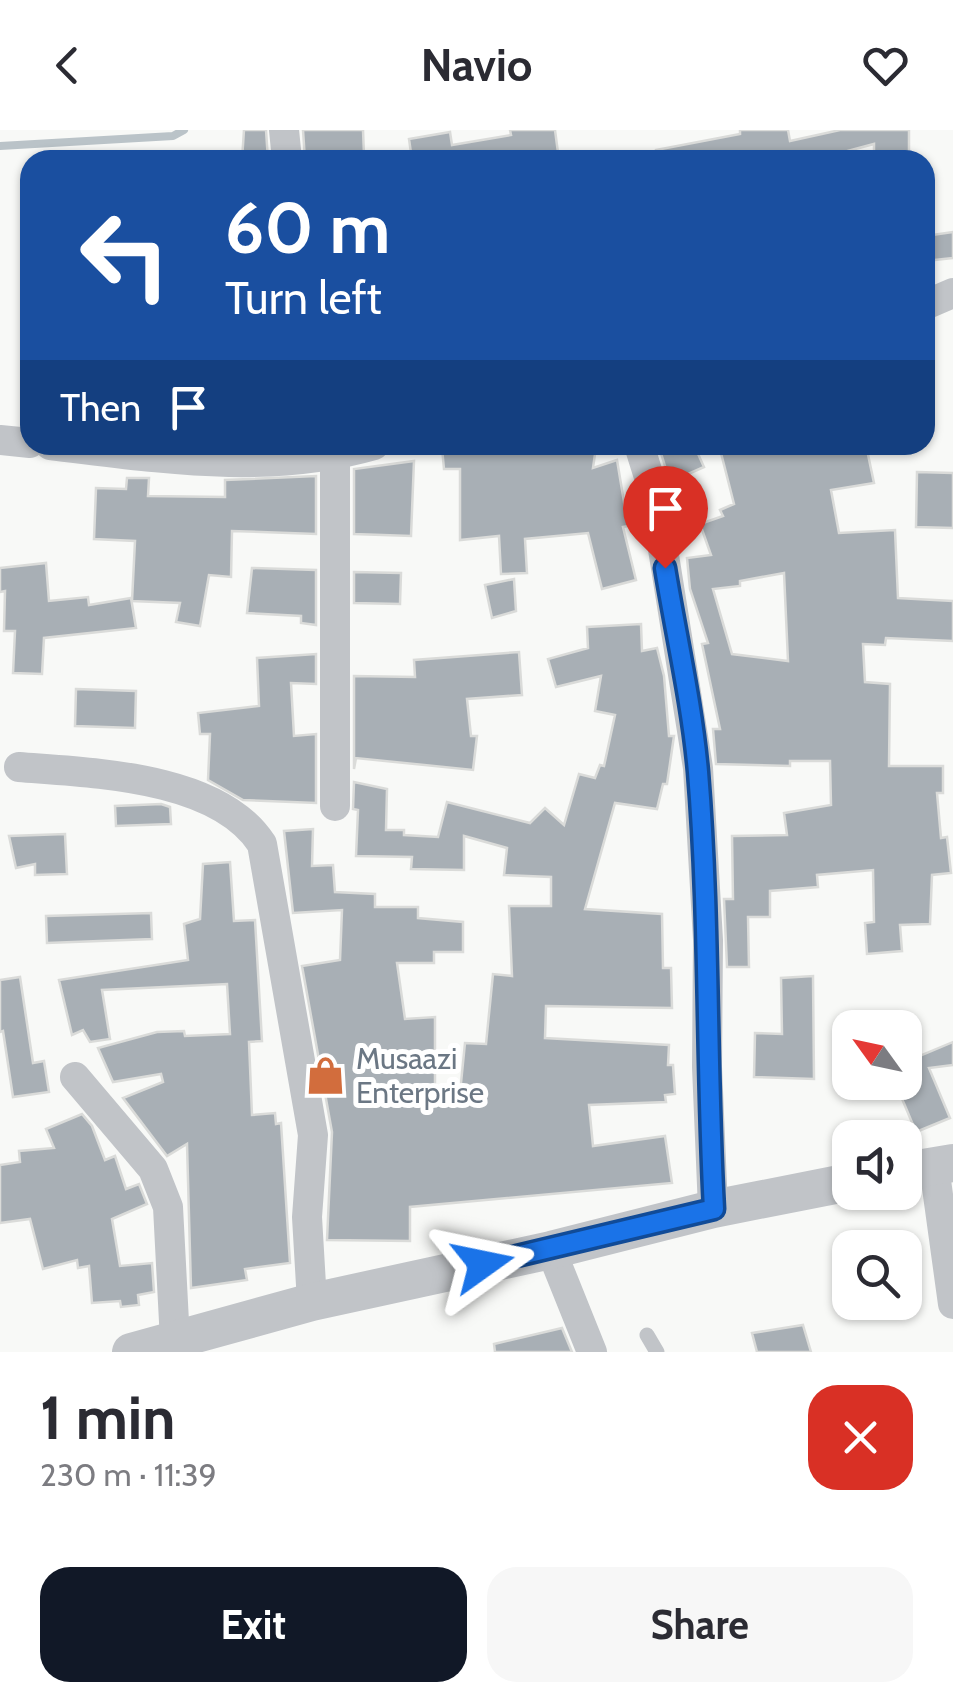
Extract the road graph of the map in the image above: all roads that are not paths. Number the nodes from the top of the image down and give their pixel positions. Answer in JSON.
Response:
{"nodes":[{"id":1,"x":134,"y":455,"type":"edge"},
{"id":2,"x":297,"y":455,"type":"edge"},
{"id":3,"x":337,"y":455,"type":"edge"},
{"id":4,"x":641,"y":455,"type":"edge"},
{"id":5,"x":19,"y":767,"type":"dead end"},
{"id":6,"x":335,"y":806,"type":"dead end"},
{"id":7,"x":75,"y":1077,"type":"dead end"},
{"id":8,"x":930,"y":1167,"type":"edge"},
{"id":9,"x":832,"y":1186,"type":"edge"},
{"id":10,"x":714,"y":1209,"type":"junction"},
{"id":11,"x":551,"y":1250,"type":"junction"},
{"id":12,"x":312,"y":1302,"type":"junction"},
{"id":13,"x":953,"y":1304,"type":"edge"},
{"id":14,"x":647,"y":1335,"type":"dead end"},
{"id":15,"x":174,"y":1341,"type":"junction"},
{"id":16,"x":130,"y":1352,"type":"edge"},
{"id":17,"x":592,"y":1352,"type":"edge"},
{"id":18,"x":656,"y":1352,"type":"edge"}],
"edges":[{"from":1,"to":2,"type":"street"},
{"from":3,"to":6,"type":"street"},
{"from":4,"to":10,"type":"street"},
{"from":5,"to":12,"type":"street"},
{"from":7,"to":15,"type":"street"},
{"from":8,"to":13,"type":"street"},
{"from":9,"to":10,"type":"street"},
{"from":10,"to":11,"type":"street"},
{"from":11,"to":12,"type":"street"},
{"from":11,"to":17,"type":"street"},
{"from":12,"to":15,"type":"street"},
{"from":14,"to":18,"type":"lane"},
{"from":15,"to":16,"type":"street"}]}
